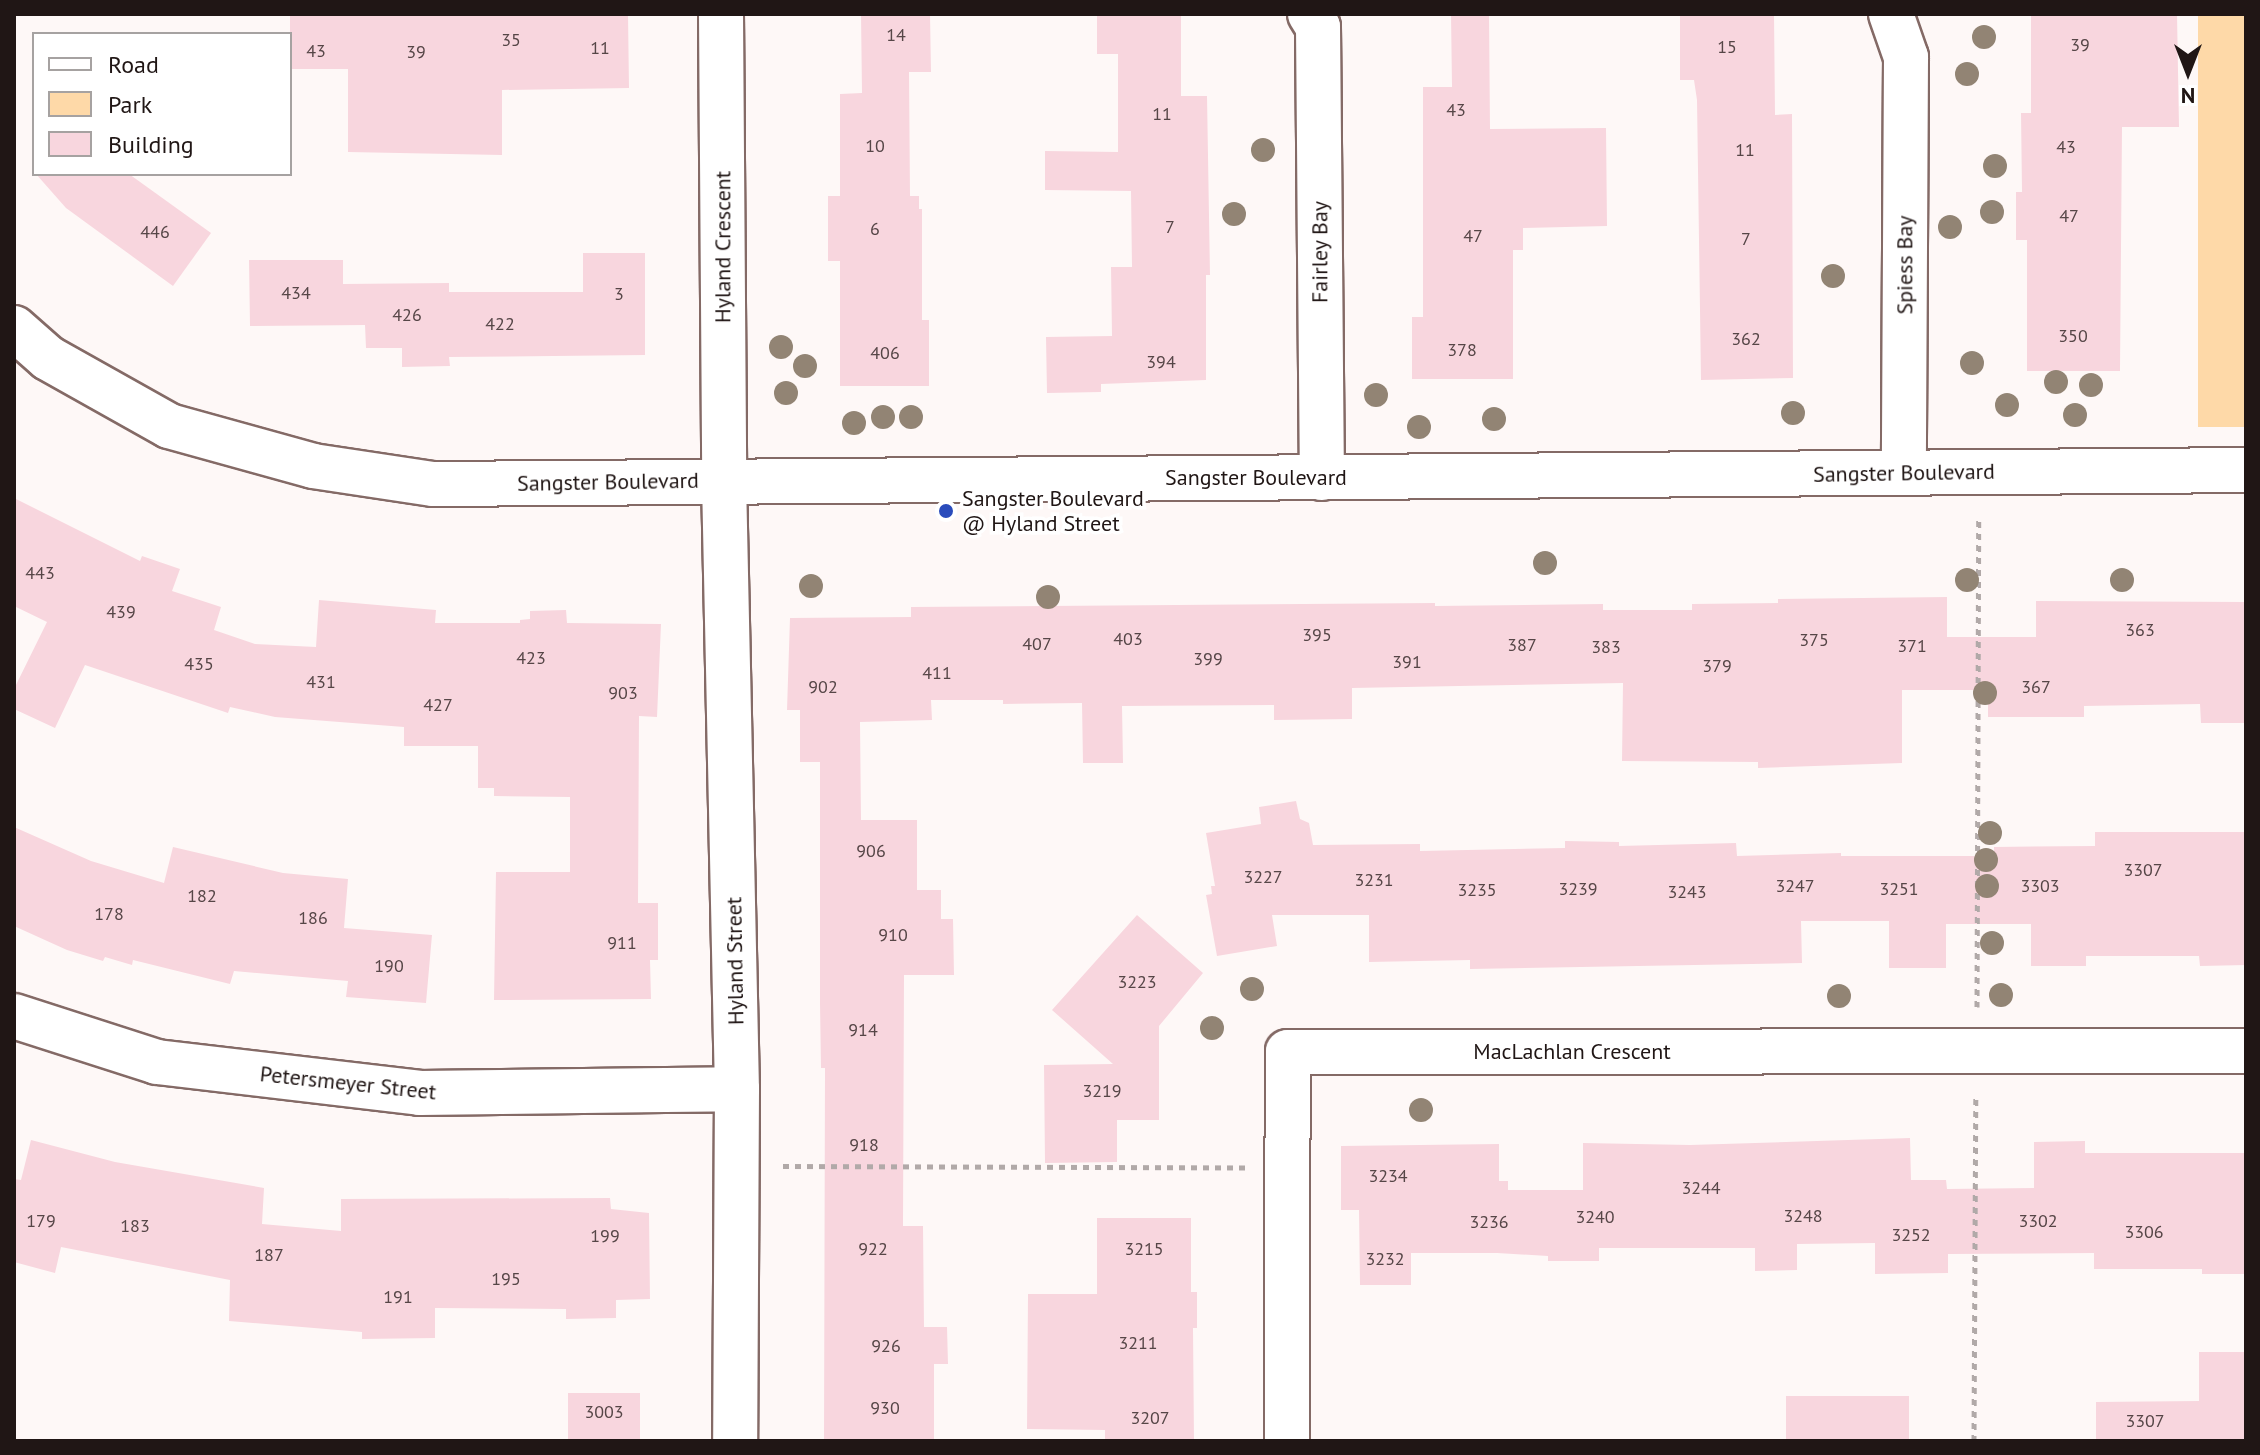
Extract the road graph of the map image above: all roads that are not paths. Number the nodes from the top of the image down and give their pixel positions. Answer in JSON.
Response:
{"nodes":[{"id":1,"x":721,"y":14,"type":"edge"},
{"id":2,"x":1891,"y":14,"type":"edge"},
{"id":3,"x":1922,"y":14,"type":"edge"},
{"id":4,"x":1318,"y":18,"type":"edge"},
{"id":5,"x":1906,"y":57,"type":"junction"},
{"id":6,"x":14,"y":328,"type":"edge"},
{"id":7,"x":2246,"y":470,"type":"edge"},
{"id":8,"x":1904,"y":473,"type":"junction"},
{"id":9,"x":1322,"y":478,"type":"junction"},
{"id":10,"x":724,"y":480,"type":"junction"},
{"id":11,"x":14,"y":1016,"type":"edge"},
{"id":12,"x":2246,"y":1051,"type":"edge"},
{"id":13,"x":737,"y":1089,"type":"junction"},
{"id":14,"x":735,"y":1441,"type":"edge"},
{"id":15,"x":1287,"y":1441,"type":"edge"}],
"edges":[{"from":1,"to":10,"type":"street","name":"Hyland Crescent"},
{"from":2,"to":5,"type":"street","name":"Spiess Bay"},
{"from":3,"to":5,"type":"street","name":"Spiess Bay"},
{"from":4,"to":9,"type":"street","name":"Fairley Bay"},
{"from":5,"to":8,"type":"street","name":"Spiess Bay"},
{"from":6,"to":10,"type":"street","name":"Sangster Boulevard"},
{"from":7,"to":8,"type":"street","name":"Sangster Boulevard"},
{"from":8,"to":9,"type":"street","name":"Sangster Boulevard"},
{"from":9,"to":10,"type":"street","name":"Sangster Boulevard"},
{"from":10,"to":13,"type":"street","name":"Hyland Street"},
{"from":11,"to":13,"type":"street","name":"Petersmeyer Street"},
{"from":12,"to":15,"type":"street","name":"MacLachlan Crescent"},
{"from":13,"to":14,"type":"street","name":"Hyland Street"}]}
